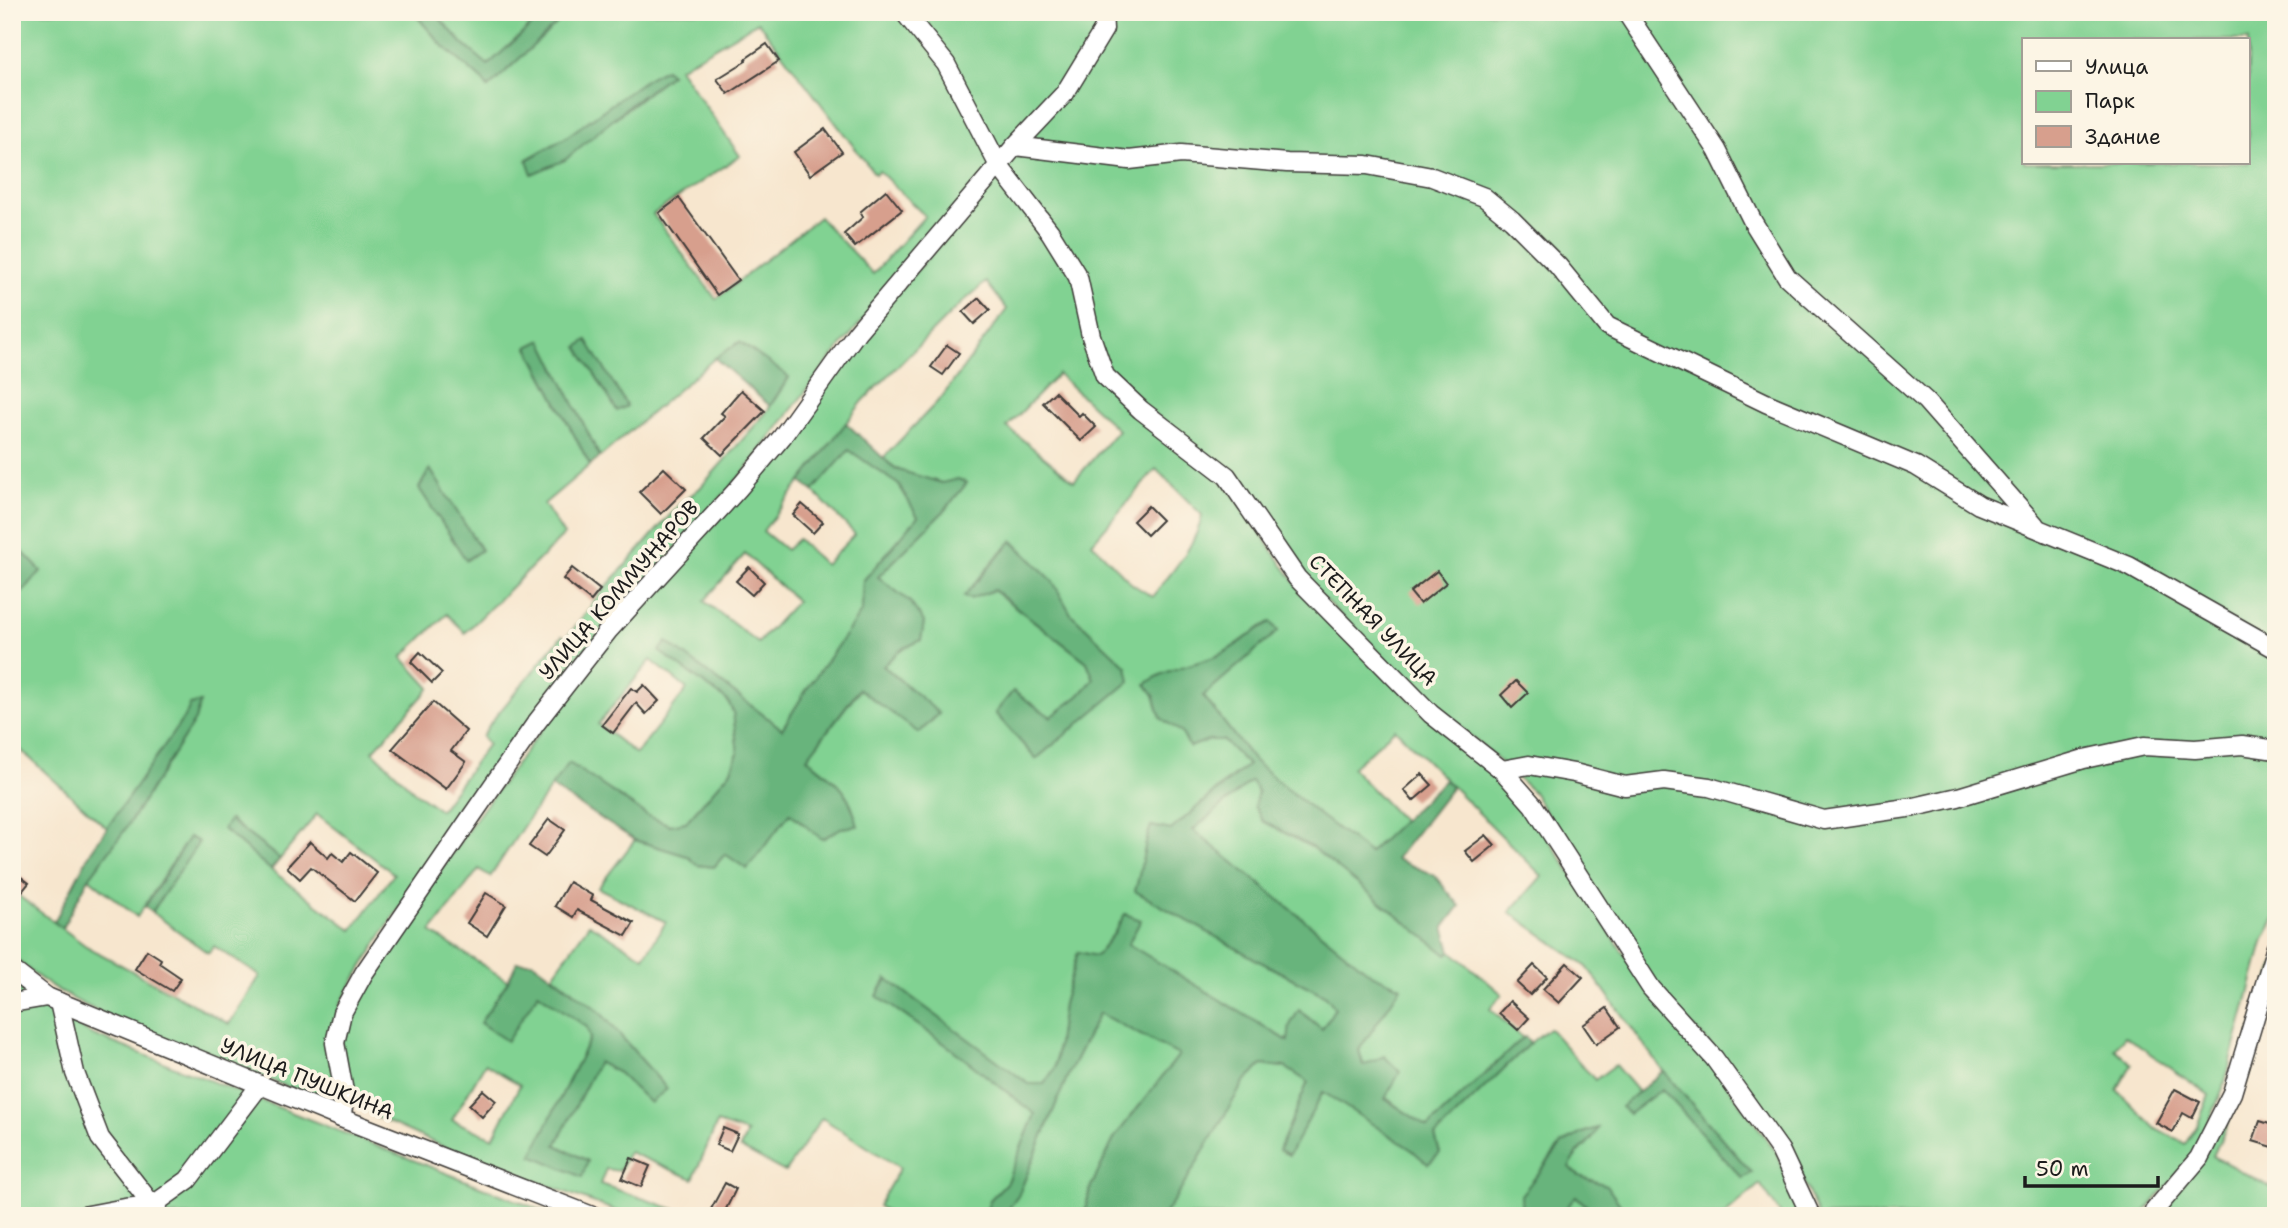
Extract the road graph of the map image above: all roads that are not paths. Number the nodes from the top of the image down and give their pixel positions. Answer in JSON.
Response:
{"nodes":[{"id":1,"x":904,"y":12,"type":"edge"},
{"id":2,"x":1103,"y":12,"type":"edge"},
{"id":3,"x":1626,"y":12,"type":"edge"},
{"id":4,"x":1015,"y":146,"type":"junction"},
{"id":5,"x":999,"y":166,"type":"junction"},
{"id":6,"x":2039,"y":530,"type":"junction"},
{"id":7,"x":2276,"y":649,"type":"edge"},
{"id":8,"x":2276,"y":750,"type":"edge"},
{"id":9,"x":1502,"y":770,"type":"junction"},
{"id":10,"x":2276,"y":947,"type":"edge"},
{"id":11,"x":12,"y":970,"type":"edge"},
{"id":12,"x":53,"y":1000,"type":"junction"},
{"id":13,"x":12,"y":1003,"type":"edge"},
{"id":14,"x":260,"y":1085,"type":"junction"},
{"id":15,"x":341,"y":1118,"type":"junction"},
{"id":16,"x":157,"y":1210,"type":"edge"},
{"id":17,"x":2154,"y":1211,"type":"dead end"},
{"id":18,"x":83,"y":1216,"type":"edge"},
{"id":19,"x":592,"y":1216,"type":"edge"},
{"id":20,"x":1811,"y":1216,"type":"edge"}],
"edges":[{"from":1,"to":5,"type":"street","name":"СТЕПНАЯ УЛИЦА"},
{"from":2,"to":4,"type":"street","name":"УЛИЦА КОММУНАРОВ"},
{"from":3,"to":6,"type":"street"},
{"from":4,"to":5,"type":"street","name":"УЛИЦА КОММУНАРОВ"},
{"from":4,"to":6,"type":"street"},
{"from":5,"to":9,"type":"street","name":"СТЕПНАЯ УЛИЦА"},
{"from":5,"to":15,"type":"street","name":"УЛИЦА КОММУНАРОВ"},
{"from":6,"to":7,"type":"street"},
{"from":8,"to":9,"type":"street"},
{"from":9,"to":20,"type":"street","name":"СТЕПНАЯ УЛИЦА"},
{"from":10,"to":17,"type":"street"},
{"from":11,"to":12,"type":"street","name":"УЛИЦА ПУШКИНА"},
{"from":12,"to":13,"type":"street"},
{"from":12,"to":14,"type":"street","name":"УЛИЦА ПУШКИНА"},
{"from":12,"to":16,"type":"street"},
{"from":14,"to":15,"type":"street","name":"УЛИЦА ПУШКИНА"},
{"from":14,"to":16,"type":"street"},
{"from":15,"to":19,"type":"street","name":"УЛИЦА ПУШКИНА"},
{"from":16,"to":18,"type":"street"}]}
